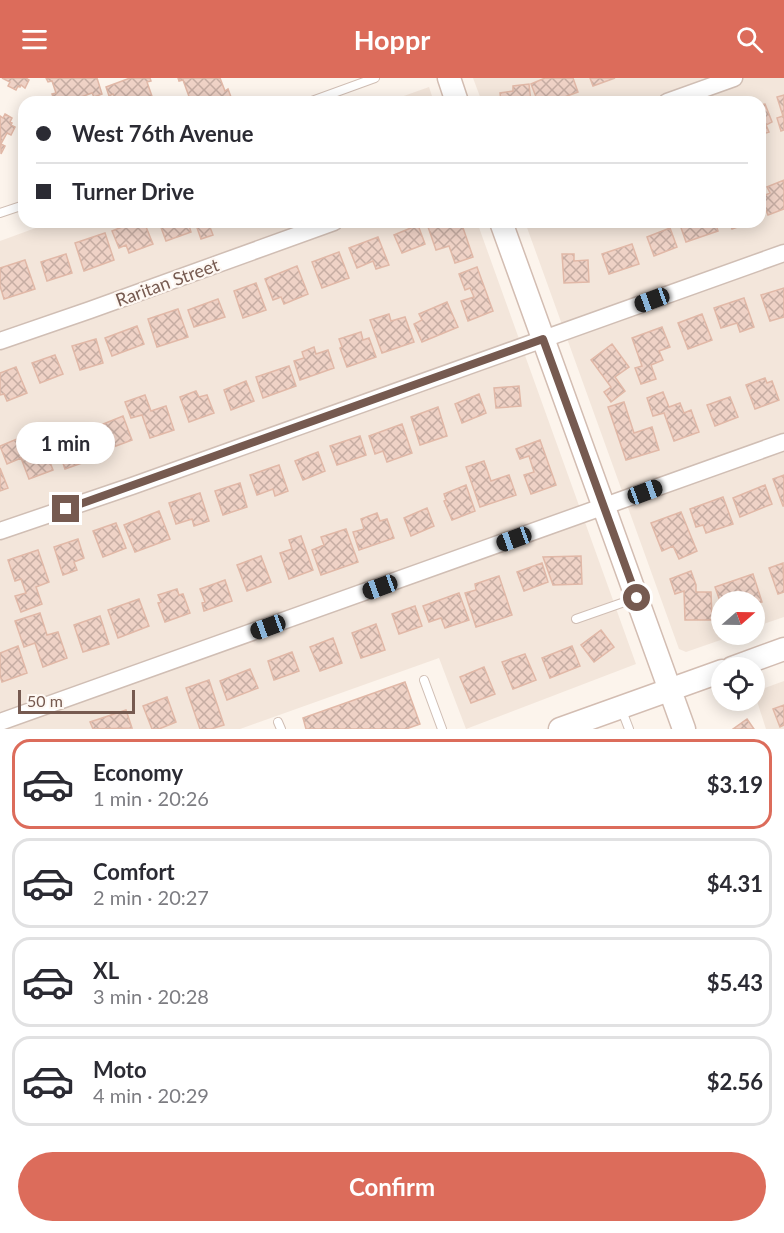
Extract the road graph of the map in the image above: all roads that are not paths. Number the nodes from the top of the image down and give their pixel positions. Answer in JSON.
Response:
{"nodes":[{"id":1,"x":375,"y":78,"type":"edge"},
{"id":2,"x":449,"y":78,"type":"edge"},
{"id":3,"x":734,"y":78,"type":"edge"},
{"id":4,"x":326,"y":96,"type":"edge"},
{"id":5,"x":455,"y":96,"type":"edge"},
{"id":6,"x":684,"y":96,"type":"edge"},
{"id":7,"x":18,"y":207,"type":"edge"},
{"id":8,"x":0,"y":213,"type":"edge"},
{"id":9,"x":317,"y":228,"type":"edge"},
{"id":10,"x":503,"y":228,"type":"edge"},
{"id":11,"x":784,"y":253,"type":"edge"},
{"id":12,"x":543,"y":339,"type":"junction"},
{"id":13,"x":0,"y":341,"type":"edge"},
{"id":14,"x":784,"y":442,"type":"edge"},
{"id":15,"x":604,"y":507,"type":"junction"},
{"id":16,"x":0,"y":531,"type":"edge"},
{"id":17,"x":637,"y":598,"type":"junction"},
{"id":18,"x":576,"y":619,"type":"dead end"},
{"id":19,"x":784,"y":649,"type":"edge"},
{"id":20,"x":762,"y":657,"type":"edge"},
{"id":21,"x":711,"y":675,"type":"edge"},
{"id":22,"x":424,"y":680,"type":"dead end"},
{"id":23,"x":670,"y":690,"type":"junction"},
{"id":24,"x":621,"y":707,"type":"junction"},
{"id":25,"x":0,"y":722,"type":"edge"},
{"id":26,"x":573,"y":727,"type":"edge"},
{"id":27,"x":442,"y":729,"type":"edge"},
{"id":28,"x":629,"y":729,"type":"edge"},
{"id":29,"x":684,"y":729,"type":"edge"}],
"edges":[{"from":1,"to":4,"type":"lane"},
{"from":2,"to":5,"type":"street"},
{"from":3,"to":6,"type":"street"},
{"from":7,"to":8,"type":"lane"},
{"from":9,"to":13,"type":"street","name":"Raritan Street"},
{"from":10,"to":12,"type":"street"},
{"from":11,"to":12,"type":"street"},
{"from":12,"to":15,"type":"street"},
{"from":12,"to":16,"type":"street"},
{"from":14,"to":15,"type":"street"},
{"from":15,"to":17,"type":"street"},
{"from":15,"to":25,"type":"street"},
{"from":17,"to":18,"type":"lane"},
{"from":17,"to":23,"type":"street"},
{"from":19,"to":20,"type":"street"},
{"from":21,"to":23,"type":"street"},
{"from":22,"to":27,"type":"lane"},
{"from":23,"to":24,"type":"street"},
{"from":23,"to":29,"type":"street"},
{"from":24,"to":26,"type":"street"},
{"from":24,"to":28,"type":"lane"}]}
